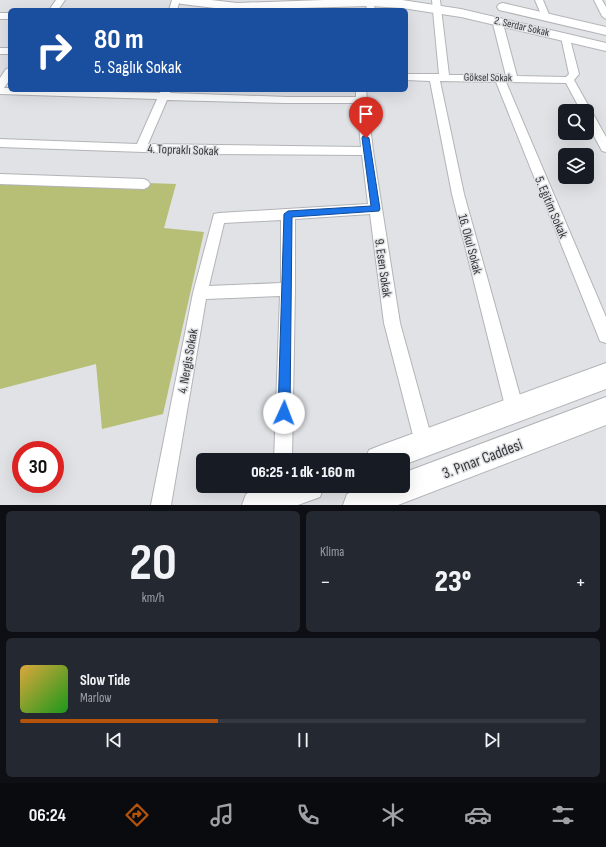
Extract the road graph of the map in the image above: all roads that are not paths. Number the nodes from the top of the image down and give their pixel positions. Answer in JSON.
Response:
{"nodes":[{"id":1,"x":61,"y":0,"type":"edge"},
{"id":2,"x":182,"y":0,"type":"edge"},
{"id":3,"x":539,"y":0,"type":"edge"},
{"id":4,"x":598,"y":0,"type":"edge"},
{"id":5,"x":437,"y":4,"type":"edge"},
{"id":6,"x":492,"y":5,"type":"dead end"},
{"id":7,"x":370,"y":6,"type":"edge"},
{"id":8,"x":55,"y":8,"type":"edge"},
{"id":9,"x":236,"y":8,"type":"edge"},
{"id":10,"x":299,"y":8,"type":"edge"},
{"id":11,"x":606,"y":16,"type":"edge"},
{"id":12,"x":546,"y":17,"type":"junction"},
{"id":13,"x":497,"y":20,"type":"junction"},
{"id":14,"x":606,"y":31,"type":"edge"},
{"id":15,"x":566,"y":37,"type":"junction"},
{"id":16,"x":606,"y":47,"type":"edge"},
{"id":17,"x":8,"y":74,"type":"edge"},
{"id":18,"x":408,"y":77,"type":"edge"},
{"id":19,"x":439,"y":77,"type":"junction"},
{"id":20,"x":505,"y":78,"type":"junction"},
{"id":21,"x":569,"y":80,"type":"junction"},
{"id":22,"x":0,"y":86,"type":"edge"},
{"id":23,"x":82,"y":92,"type":"edge"},
{"id":24,"x":165,"y":93,"type":"edge"},
{"id":25,"x":362,"y":95,"type":"edge"},
{"id":26,"x":582,"y":104,"type":"edge"},
{"id":27,"x":594,"y":125,"type":"edge"},
{"id":28,"x":0,"y":143,"type":"edge"},
{"id":29,"x":141,"y":147,"type":"junction"},
{"id":30,"x":606,"y":148,"type":"edge"},
{"id":31,"x":367,"y":151,"type":"junction"},
{"id":32,"x":0,"y":179,"type":"edge"},
{"id":33,"x":144,"y":184,"type":"dead end"},
{"id":34,"x":376,"y":209,"type":"junction"},
{"id":35,"x":288,"y":214,"type":"junction"},
{"id":36,"x":288,"y":289,"type":"junction"},
{"id":37,"x":200,"y":293,"type":"junction"},
{"id":38,"x":606,"y":336,"type":"edge"},
{"id":39,"x":606,"y":376,"type":"edge"},
{"id":40,"x":516,"y":410,"type":"junction"},
{"id":41,"x":606,"y":410,"type":"edge"},
{"id":42,"x":424,"y":443,"type":"junction"},
{"id":43,"x":283,"y":453,"type":"edge"},
{"id":44,"x":398,"y":453,"type":"edge"},
{"id":45,"x":284,"y":493,"type":"edge"},
{"id":46,"x":273,"y":496,"type":"edge"},
{"id":47,"x":161,"y":505,"type":"edge"},
{"id":48,"x":358,"y":505,"type":"edge"}],
"edges":[{"from":1,"to":8,"type":"street"},
{"from":2,"to":9,"type":"main road","name":"2. Serdar Sokak"},
{"from":3,"to":12,"type":"street"},
{"from":4,"to":11,"type":"street"},
{"from":5,"to":7,"type":"main road","name":"2. Serdar Sokak"},
{"from":5,"to":13,"type":"main road","name":"2. Serdar Sokak"},
{"from":5,"to":19,"type":"street","name":"16. Okul Sokak"},
{"from":6,"to":12,"type":"main road","name":"2. Serdar Sokak"},
{"from":7,"to":10,"type":"main road","name":"2. Serdar Sokak"},
{"from":9,"to":10,"type":"main road","name":"2. Serdar Sokak"},
{"from":12,"to":14,"type":"main road","name":"2. Serdar Sokak"},
{"from":13,"to":15,"type":"main road","name":"2. Serdar Sokak"},
{"from":13,"to":20,"type":"street","name":"5. Eğitim Sokak"},
{"from":15,"to":16,"type":"main road","name":"2. Serdar Sokak"},
{"from":15,"to":21,"type":"street"},
{"from":17,"to":22,"type":"street"},
{"from":18,"to":19,"type":"street","name":"Göksel Sokak"},
{"from":19,"to":20,"type":"street","name":"Göksel Sokak"},
{"from":19,"to":40,"type":"street","name":"16. Okul Sokak"},
{"from":20,"to":21,"type":"street","name":"Göksel Sokak"},
{"from":20,"to":38,"type":"street","name":"5. Eğitim Sokak"},
{"from":21,"to":26,"type":"street"},
{"from":23,"to":24,"type":"street"},
{"from":24,"to":25,"type":"street"},
{"from":24,"to":29,"type":"street"},
{"from":25,"to":31,"type":"street","name":"9. Esen Sokak"},
{"from":27,"to":30,"type":"street"},
{"from":28,"to":29,"type":"street","name":"4. Topraklı Sokak"},
{"from":29,"to":31,"type":"street","name":"4. Topraklı Sokak"},
{"from":31,"to":34,"type":"street","name":"9. Esen Sokak"},
{"from":32,"to":33,"type":"street"},
{"from":34,"to":35,"type":"street"},
{"from":34,"to":42,"type":"street","name":"9. Esen Sokak"},
{"from":35,"to":36,"type":"street"},
{"from":35,"to":37,"type":"street","name":"4. Nergis Sokak"},
{"from":36,"to":37,"type":"street"},
{"from":36,"to":43,"type":"street"},
{"from":37,"to":47,"type":"street","name":"4. Nergis Sokak"},
{"from":39,"to":40,"type":"main road"},
{"from":40,"to":42,"type":"main road"},
{"from":41,"to":48,"type":"main road","name":"3. Pınar Caddesi"},
{"from":42,"to":44,"type":"main road"},
{"from":45,"to":46,"type":"main road"}]}
